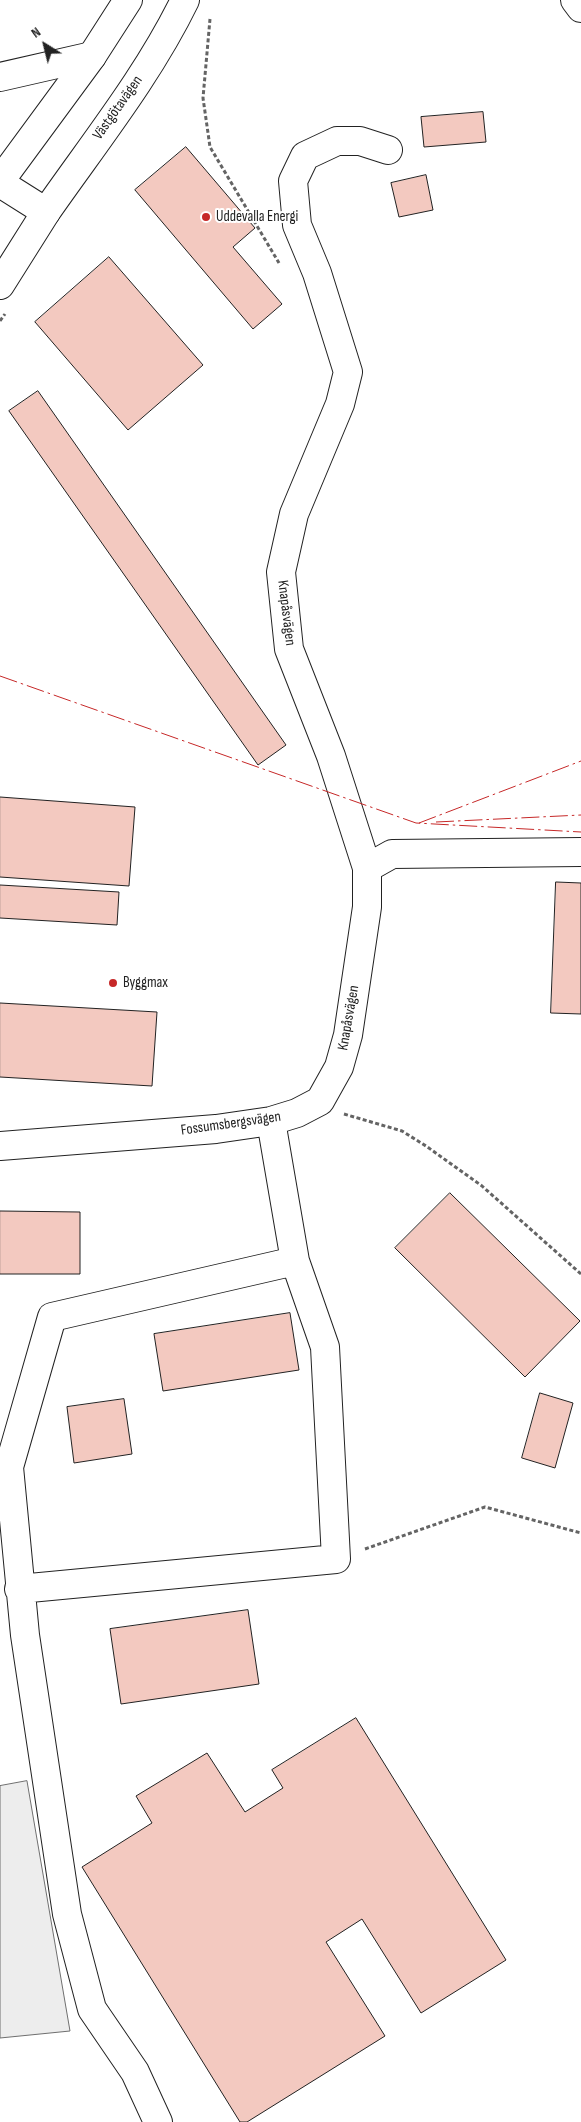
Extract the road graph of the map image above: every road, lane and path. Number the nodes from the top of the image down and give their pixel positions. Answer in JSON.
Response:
{"nodes":[{"id":1,"x":128,"y":0,"type":"edge"},
{"id":2,"x":185,"y":0,"type":"edge"},
{"id":3,"x":575,"y":0,"type":"edge"},
{"id":4,"x":581,"y":8,"type":"edge"},
{"id":5,"x":210,"y":17,"type":"dead end"},
{"id":6,"x":92,"y":56,"type":"junction"},
{"id":7,"x":0,"y":77,"type":"edge"},
{"id":8,"x":388,"y":150,"type":"dead end"},
{"id":9,"x":0,"y":182,"type":"edge"},
{"id":10,"x":46,"y":212,"type":"junction"},
{"id":11,"x":280,"y":264,"type":"dead end"},
{"id":12,"x":0,"y":285,"type":"edge"},
{"id":13,"x":581,"y":852,"type":"edge"},
{"id":14,"x":367,"y":868,"type":"junction"},
{"id":15,"x":320,"y":1101,"type":"junction"},
{"id":16,"x":271,"y":1121,"type":"junction"},
{"id":17,"x":0,"y":1146,"type":"edge"},
{"id":18,"x":295,"y":1261,"type":"junction"},
{"id":19,"x":581,"y":1274,"type":"edge"},
{"id":20,"x":581,"y":1533,"type":"edge"},
{"id":21,"x":336,"y":1559,"type":"junction"},
{"id":22,"x":19,"y":1589,"type":"junction"},
{"id":23,"x":158,"y":2122,"type":"edge"}],
"edges":[{"from":1,"to":6,"type":"main road"},
{"from":2,"to":10,"type":"main road","name":"Västgötavägen"},
{"from":3,"to":4,"type":"main road"},
{"from":5,"to":11,"type":"path"},
{"from":6,"to":7,"type":"main road"},
{"from":6,"to":9,"type":"main road"},
{"from":8,"to":14,"type":"main road","name":"Knapåsvägen"},
{"from":9,"to":10,"type":"main road"},
{"from":10,"to":12,"type":"main road","name":"Västgötavägen"},
{"from":13,"to":14,"type":"main road"},
{"from":14,"to":15,"type":"main road","name":"Knapåsvägen"},
{"from":15,"to":16,"type":"main road","name":"Fossumsbergsvägen"},
{"from":15,"to":19,"type":"path"},
{"from":16,"to":17,"type":"main road","name":"Fossumsbergsvägen"},
{"from":16,"to":18,"type":"main road"},
{"from":18,"to":21,"type":"main road"},
{"from":18,"to":22,"type":"main road"},
{"from":20,"to":21,"type":"path"},
{"from":21,"to":22,"type":"main road"},
{"from":22,"to":23,"type":"main road"}]}
